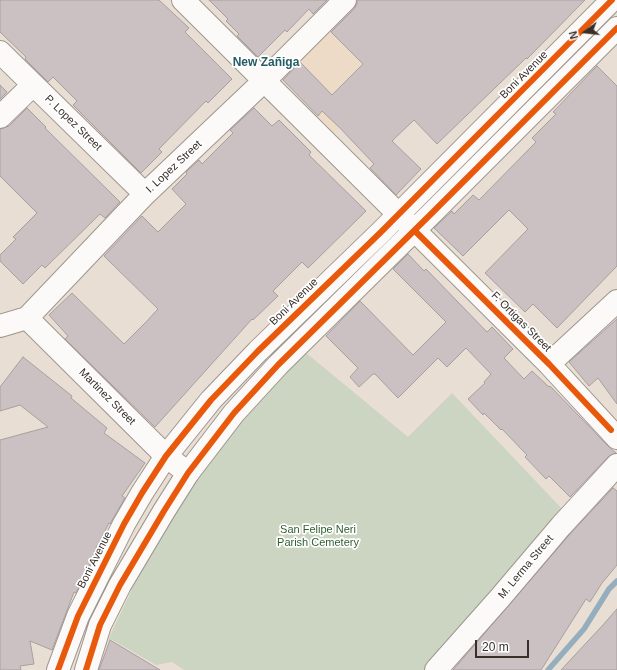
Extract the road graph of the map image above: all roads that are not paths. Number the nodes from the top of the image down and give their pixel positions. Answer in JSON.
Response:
{"nodes":[{"id":1,"x":183,"y":0,"type":"edge"},
{"id":2,"x":345,"y":0,"type":"edge"},
{"id":3,"x":612,"y":0,"type":"edge"},
{"id":4,"x":617,"y":28,"type":"edge"},
{"id":5,"x":0,"y":52,"type":"edge"},
{"id":6,"x":265,"y":80,"type":"junction"},
{"id":7,"x":33,"y":85,"type":"junction"},
{"id":8,"x":0,"y":117,"type":"edge"},
{"id":9,"x":145,"y":194,"type":"junction"},
{"id":10,"x":399,"y":214,"type":"junction"},
{"id":11,"x":415,"y":231,"type":"junction"},
{"id":12,"x":617,"y":301,"type":"edge"},
{"id":13,"x":27,"y":318,"type":"junction"},
{"id":14,"x":0,"y":326,"type":"edge"},
{"id":15,"x":549,"y":364,"type":"junction"},
{"id":16,"x":615,"y":431,"type":"edge"},
{"id":17,"x":166,"y":456,"type":"junction"},
{"id":18,"x":617,"y":465,"type":"edge"},
{"id":19,"x":188,"y":473,"type":"junction"},
{"id":20,"x":58,"y":670,"type":"edge"},
{"id":21,"x":86,"y":670,"type":"edge"},
{"id":22,"x":436,"y":670,"type":"edge"}],
"edges":[{"from":1,"to":6,"type":"street","name":"F. Ortigas Street"},
{"from":2,"to":6,"type":"street","name":"I. Lopez Street"},
{"from":3,"to":10,"type":"street","name":"Boni Avenue"},
{"from":4,"to":11,"type":"street"},
{"from":5,"to":7,"type":"street","name":"P. Lopez Street"},
{"from":6,"to":9,"type":"street","name":"I. Lopez Street"},
{"from":6,"to":10,"type":"street","name":"F. Ortigas Street"},
{"from":7,"to":8,"type":"street"},
{"from":7,"to":9,"type":"street","name":"P. Lopez Street"},
{"from":9,"to":13,"type":"street","name":"I. Lopez Street"},
{"from":10,"to":11,"type":"street","name":"F. Ortigas Street"},
{"from":10,"to":17,"type":"street","name":"Boni Avenue"},
{"from":11,"to":15,"type":"street","name":"F. Ortigas Street"},
{"from":11,"to":19,"type":"street"},
{"from":12,"to":15,"type":"street"},
{"from":13,"to":14,"type":"street","name":"I. Lopez Street"},
{"from":13,"to":17,"type":"street","name":"Martinez Street"},
{"from":15,"to":16,"type":"street","name":"F. Ortigas Street"},
{"from":17,"to":19,"type":"street","name":"Martinez Street"},
{"from":17,"to":20,"type":"street","name":"Boni Avenue"},
{"from":18,"to":22,"type":"street","name":"M. Lerma Street"},
{"from":19,"to":21,"type":"street"}]}
